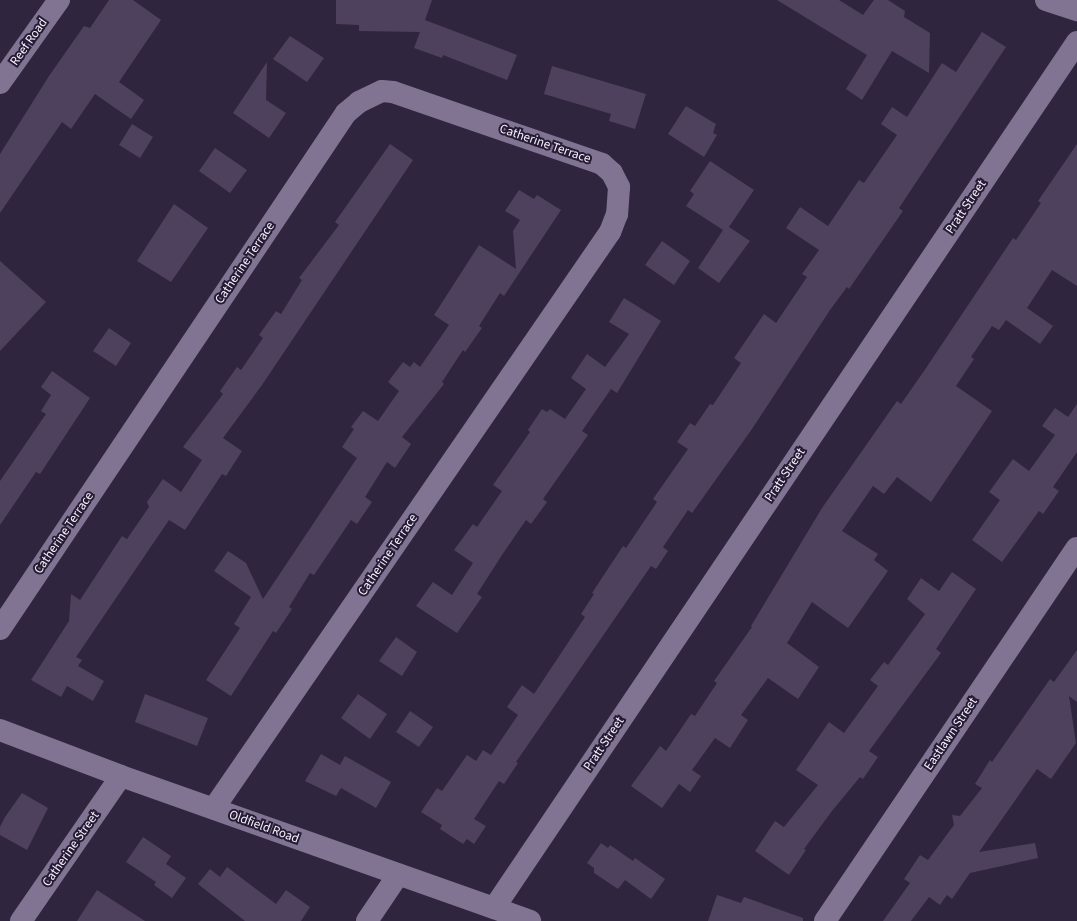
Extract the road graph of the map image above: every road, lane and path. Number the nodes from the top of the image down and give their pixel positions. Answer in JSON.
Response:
{"nodes":[{"id":1,"x":59,"y":0,"type":"edge"},
{"id":2,"x":1046,"y":0,"type":"edge"},
{"id":3,"x":1077,"y":10,"type":"edge"},
{"id":4,"x":1077,"y":42,"type":"edge"},
{"id":5,"x":0,"y":84,"type":"edge"},
{"id":6,"x":1077,"y":548,"type":"edge"},
{"id":7,"x":0,"y":629,"type":"edge"},
{"id":8,"x":0,"y":730,"type":"edge"},
{"id":9,"x":122,"y":776,"type":"junction"},
{"id":10,"x":214,"y":808,"type":"junction"},
{"id":11,"x":398,"y":875,"type":"junction"},
{"id":12,"x":494,"y":908,"type":"junction"},
{"id":13,"x":21,"y":921,"type":"edge"},
{"id":14,"x":367,"y":921,"type":"edge"},
{"id":15,"x":530,"y":921,"type":"edge"},
{"id":16,"x":825,"y":921,"type":"edge"}],
"edges":[{"from":1,"to":5,"type":"street","name":"Reef Road"},
{"from":2,"to":3,"type":"street"},
{"from":4,"to":12,"type":"street","name":"Pratt Street"},
{"from":6,"to":16,"type":"street","name":"Eastlawn Street"},
{"from":7,"to":10,"type":"street","name":"Catherine Terrace"},
{"from":8,"to":9,"type":"street","name":"Oldfield Road"},
{"from":9,"to":10,"type":"street","name":"Oldfield Road"},
{"from":9,"to":13,"type":"street","name":"Catherine Street"},
{"from":10,"to":11,"type":"street","name":"Oldfield Road"},
{"from":11,"to":12,"type":"street","name":"Oldfield Road"},
{"from":11,"to":14,"type":"street"},
{"from":12,"to":15,"type":"street","name":"Oldfield Road"}]}
